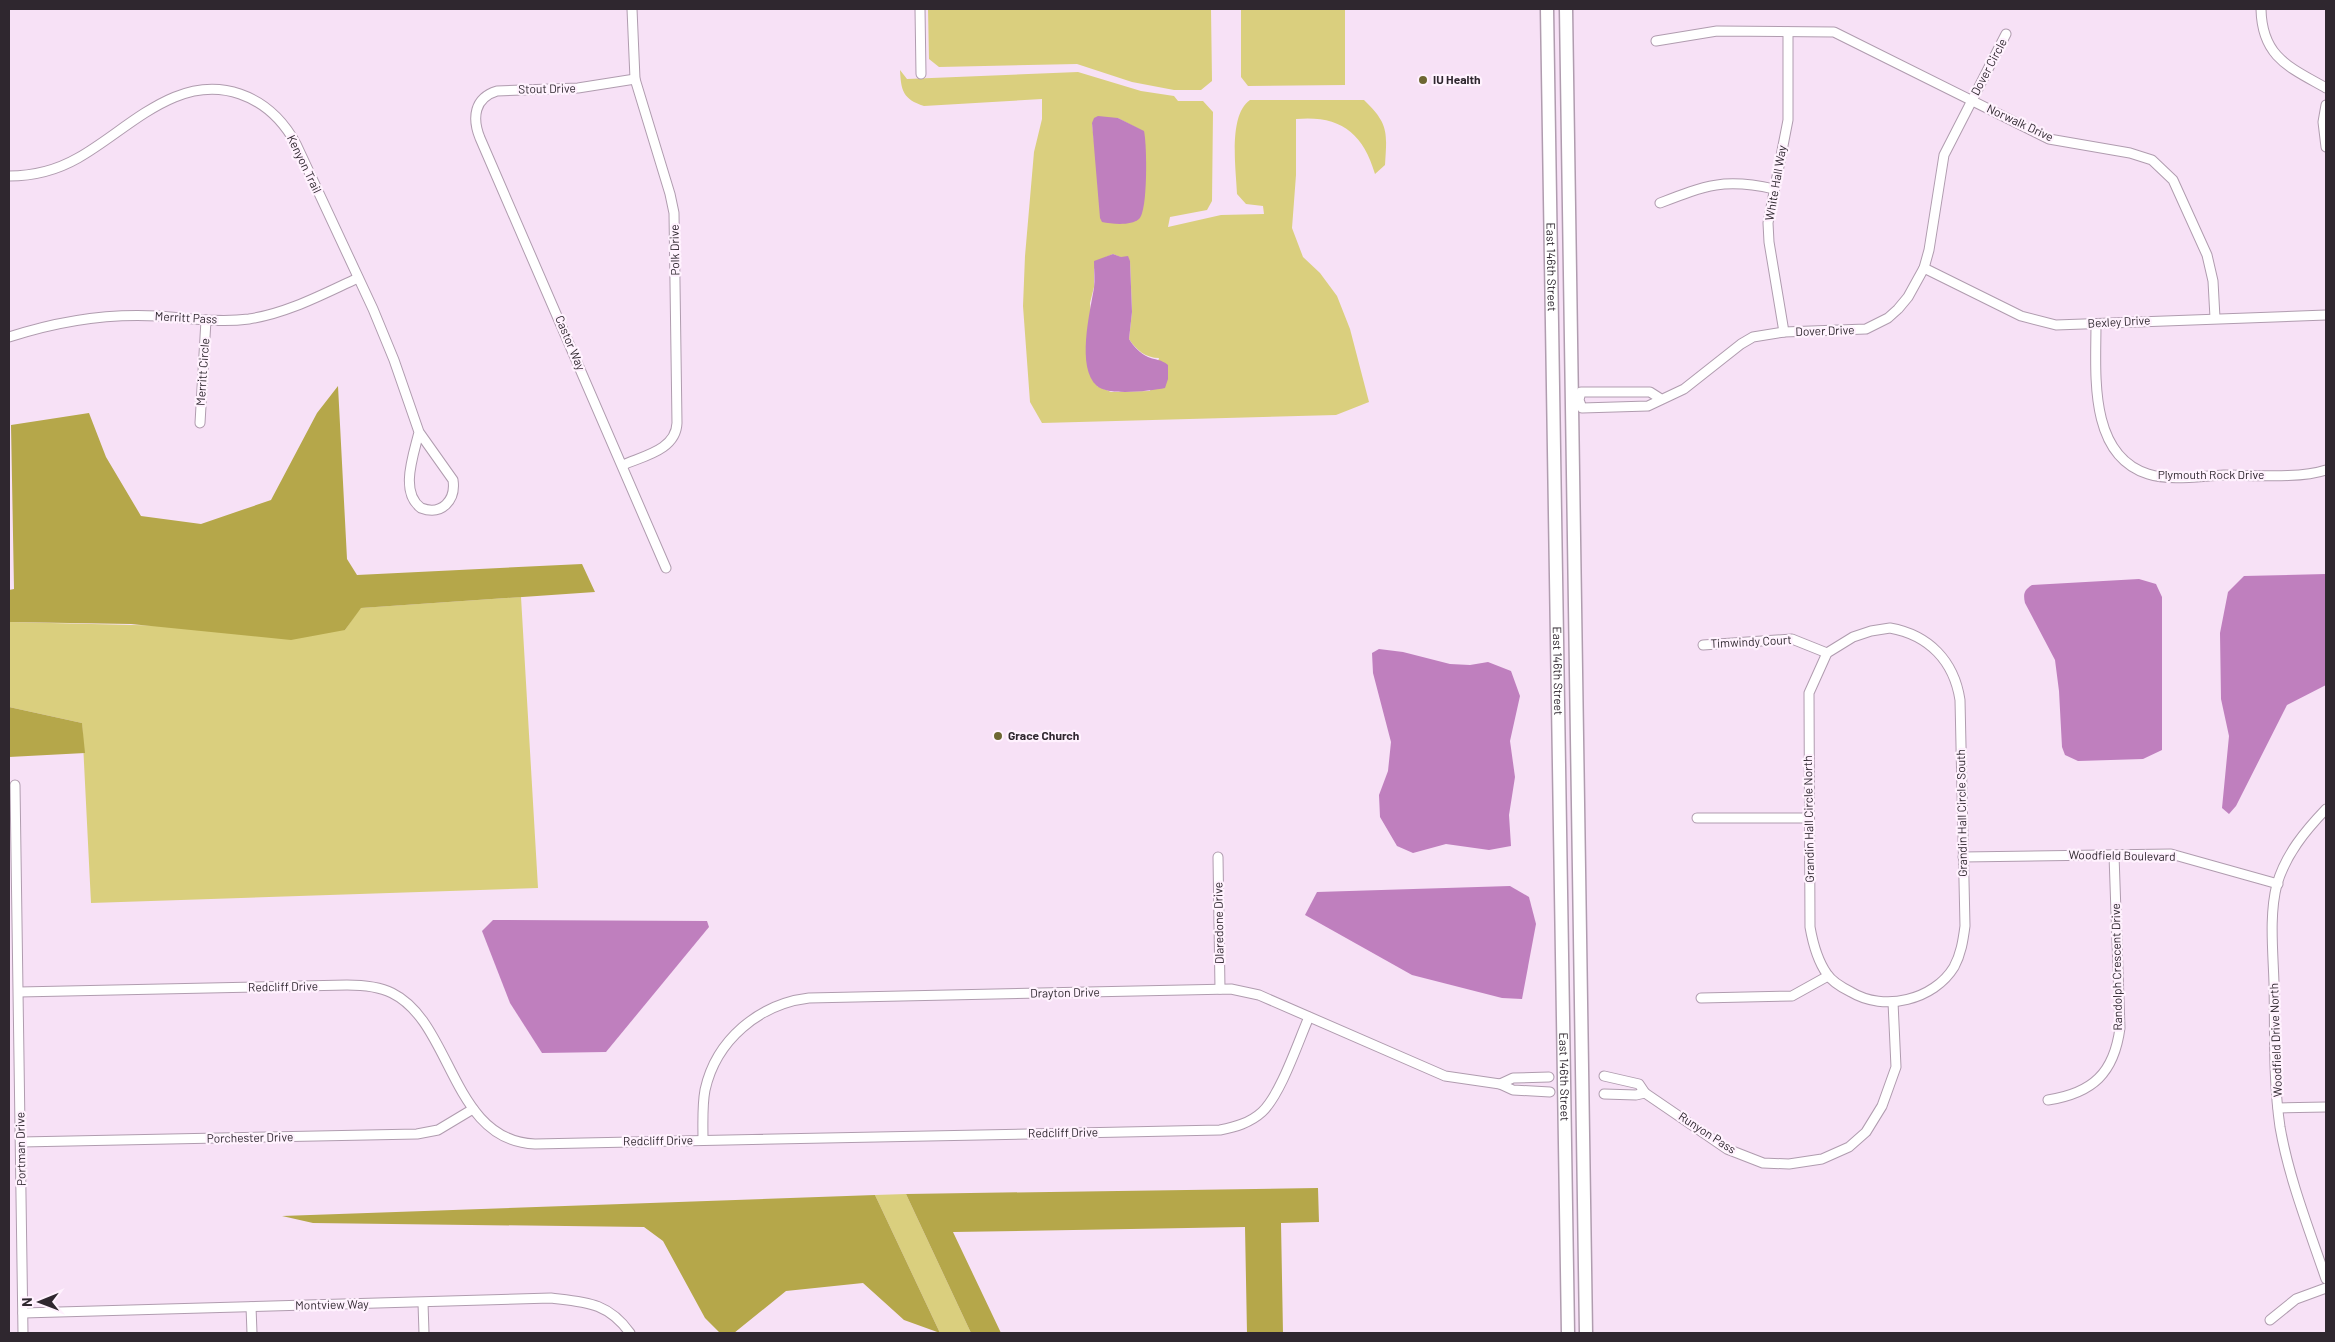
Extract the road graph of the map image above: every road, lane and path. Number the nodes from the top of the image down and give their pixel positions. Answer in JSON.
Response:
{"nodes":[{"id":1,"x":632,"y":9,"type":"edge"},
{"id":2,"x":920,"y":9,"type":"edge"},
{"id":3,"x":1547,"y":9,"type":"edge"},
{"id":4,"x":1566,"y":9,"type":"edge"},
{"id":5,"x":2261,"y":9,"type":"edge"},
{"id":6,"x":1788,"y":32,"type":"junction"},
{"id":7,"x":2006,"y":34,"type":"dead end"},
{"id":8,"x":1656,"y":41,"type":"dead end"},
{"id":9,"x":921,"y":74,"type":"dead end"},
{"id":10,"x":635,"y":79,"type":"junction"},
{"id":11,"x":2326,"y":88,"type":"edge"},
{"id":12,"x":1971,"y":100,"type":"junction"},
{"id":13,"x":2326,"y":106,"type":"edge"},
{"id":14,"x":475,"y":118,"type":"joint"},
{"id":15,"x":2326,"y":147,"type":"edge"},
{"id":16,"x":9,"y":176,"type":"edge"},
{"id":17,"x":1774,"y":189,"type":"junction"},
{"id":18,"x":1660,"y":203,"type":"dead end"},
{"id":19,"x":1924,"y":268,"type":"junction"},
{"id":20,"x":358,"y":278,"type":"junction"},
{"id":21,"x":2326,"y":315,"type":"edge"},
{"id":22,"x":2215,"y":318,"type":"junction"},
{"id":23,"x":206,"y":320,"type":"junction"},
{"id":24,"x":2096,"y":324,"type":"junction"},
{"id":25,"x":1784,"y":332,"type":"junction"},
{"id":26,"x":9,"y":337,"type":"edge"},
{"id":27,"x":1661,"y":399,"type":"junction"},
{"id":28,"x":1575,"y":400,"type":"junction"},
{"id":29,"x":1554,"y":401,"type":"junction"},
{"id":30,"x":200,"y":423,"type":"dead end"},
{"id":31,"x":419,"y":432,"type":"junction"},
{"id":32,"x":623,"y":465,"type":"junction"},
{"id":33,"x":2326,"y":470,"type":"edge"},
{"id":34,"x":666,"y":568,"type":"dead end"},
{"id":35,"x":1702,"y":645,"type":"dead end"},
{"id":36,"x":1827,"y":653,"type":"junction"},
{"id":37,"x":14,"y":785,"type":"dead end"},
{"id":38,"x":2326,"y":809,"type":"edge"},
{"id":39,"x":1697,"y":818,"type":"dead end"},
{"id":40,"x":1809,"y":818,"type":"junction"},
{"id":41,"x":2114,"y":855,"type":"junction"},
{"id":42,"x":1218,"y":857,"type":"dead end"},
{"id":43,"x":1963,"y":857,"type":"junction"},
{"id":44,"x":2278,"y":884,"type":"junction"},
{"id":45,"x":1828,"y":976,"type":"junction"},
{"id":46,"x":1220,"y":989,"type":"junction"},
{"id":47,"x":19,"y":992,"type":"junction"},
{"id":48,"x":1701,"y":998,"type":"dead end"},
{"id":49,"x":1893,"y":1002,"type":"junction"},
{"id":50,"x":1309,"y":1017,"type":"junction"},
{"id":51,"x":1604,"y":1076,"type":"dead end"},
{"id":52,"x":1549,"y":1077,"type":"dead end"},
{"id":53,"x":1500,"y":1084,"type":"junction"},
{"id":54,"x":1550,"y":1092,"type":"dead end"},
{"id":55,"x":1645,"y":1093,"type":"junction"},
{"id":56,"x":1604,"y":1094,"type":"dead end"},
{"id":57,"x":2048,"y":1100,"type":"dead end"},
{"id":58,"x":2326,"y":1107,"type":"edge"},
{"id":59,"x":2278,"y":1108,"type":"junction"},
{"id":60,"x":474,"y":1109,"type":"junction"},
{"id":61,"x":704,"y":1140,"type":"junction"},
{"id":62,"x":21,"y":1142,"type":"junction"},
{"id":63,"x":2326,"y":1279,"type":"edge"},
{"id":64,"x":2326,"y":1288,"type":"edge"},
{"id":65,"x":423,"y":1303,"type":"junction"},
{"id":66,"x":251,"y":1307,"type":"junction"},
{"id":67,"x":23,"y":1313,"type":"junction"},
{"id":68,"x":2270,"y":1320,"type":"dead end"},
{"id":69,"x":23,"y":1333,"type":"edge"},
{"id":70,"x":252,"y":1333,"type":"edge"},
{"id":71,"x":424,"y":1333,"type":"edge"},
{"id":72,"x":630,"y":1333,"type":"edge"},
{"id":73,"x":1568,"y":1333,"type":"edge"},
{"id":74,"x":1586,"y":1333,"type":"edge"}],
"edges":[{"from":1,"to":10,"type":"street","name":"Polk Drive"},
{"from":2,"to":9,"type":"street"},
{"from":3,"to":29,"type":"main road","name":"East 146th Street"},
{"from":4,"to":28,"type":"main road","name":"East 146th Street"},
{"from":5,"to":11,"type":"street"},
{"from":6,"to":8,"type":"street","name":"Norwalk Drive"},
{"from":6,"to":12,"type":"street","name":"Norwalk Drive"},
{"from":6,"to":17,"type":"street","name":"White Hall Way"},
{"from":7,"to":12,"type":"street","name":"Dover Circle"},
{"from":10,"to":14,"type":"street","name":"Stout Drive"},
{"from":10,"to":32,"type":"street","name":"Polk Drive"},
{"from":12,"to":19,"type":"street","name":"Dover Drive"},
{"from":12,"to":22,"type":"street","name":"Norwalk Drive"},
{"from":13,"to":15,"type":"street"},
{"from":14,"to":32,"type":"street","name":"Castor Way"},
{"from":16,"to":20,"type":"street","name":"Kenyon Trail"},
{"from":17,"to":18,"type":"street"},
{"from":17,"to":25,"type":"street","name":"White Hall Way"},
{"from":19,"to":24,"type":"street","name":"Bexley Drive"},
{"from":19,"to":25,"type":"street","name":"Dover Drive"},
{"from":20,"to":23,"type":"street","name":"Merritt Pass"},
{"from":20,"to":31,"type":"street","name":"Kenyon Trail"},
{"from":21,"to":22,"type":"street","name":"Bexley Drive"},
{"from":22,"to":24,"type":"street","name":"Bexley Drive"},
{"from":23,"to":26,"type":"street","name":"Merritt Pass"},
{"from":23,"to":30,"type":"street","name":"Merritt Circle"},
{"from":24,"to":33,"type":"street","name":"Plymouth Rock Drive"},
{"from":25,"to":27,"type":"street","name":"Dover Drive"},
{"from":27,"to":28,"type":"street","name":"Dover Drive"},
{"from":27,"to":28,"type":"street","name":"Dover Drive"},
{"from":28,"to":29,"type":"street","name":"Dover Drive"},
{"from":28,"to":74,"type":"main road","name":"East 146th Street"},
{"from":29,"to":73,"type":"main road","name":"East 146th Street"},
{"from":31,"to":31,"type":"street","name":"Kenyon Trail"},
{"from":32,"to":34,"type":"street","name":"Castor Way"},
{"from":35,"to":36,"type":"street","name":"Timwindy Court"},
{"from":36,"to":40,"type":"street","name":"Grandin Hall Circle North"},
{"from":36,"to":43,"type":"street","name":"Grandin Hall Circle South"},
{"from":37,"to":47,"type":"street","name":"Portman Drive"},
{"from":38,"to":44,"type":"street","name":"Woodfield Drive North"},
{"from":39,"to":40,"type":"street"},
{"from":40,"to":45,"type":"street","name":"Grandin Hall Circle North"},
{"from":41,"to":43,"type":"street","name":"Woodfield Boulevard"},
{"from":41,"to":44,"type":"street","name":"Woodfield Boulevard"},
{"from":41,"to":57,"type":"street","name":"Randolph Crescent Drive"},
{"from":42,"to":46,"type":"street","name":"Dlaredone Drive"},
{"from":43,"to":49,"type":"street","name":"Grandin Hall Circle South"},
{"from":44,"to":59,"type":"street","name":"Woodfield Drive North"},
{"from":45,"to":48,"type":"street"},
{"from":45,"to":49,"type":"street","name":"Grandin Hall Circle North"},
{"from":46,"to":50,"type":"street","name":"Drayton Drive"},
{"from":46,"to":61,"type":"street","name":"Drayton Drive"},
{"from":47,"to":60,"type":"street","name":"Redcliff Drive"},
{"from":47,"to":62,"type":"street","name":"Portman Drive"},
{"from":49,"to":55,"type":"street","name":"Runyon Pass"},
{"from":50,"to":53,"type":"street","name":"Drayton Drive"},
{"from":50,"to":61,"type":"street","name":"Redcliff Drive"},
{"from":51,"to":55,"type":"street","name":"Runyon Pass"},
{"from":52,"to":53,"type":"street","name":"Drayton Drive"},
{"from":53,"to":54,"type":"street","name":"Drayton Drive"},
{"from":55,"to":56,"type":"street"},
{"from":58,"to":59,"type":"street"},
{"from":59,"to":63,"type":"street","name":"Woodfield Drive North"},
{"from":60,"to":61,"type":"street","name":"Redcliff Drive"},
{"from":60,"to":62,"type":"street","name":"Porchester Drive"},
{"from":62,"to":67,"type":"street","name":"Portman Drive"},
{"from":64,"to":68,"type":"street"},
{"from":65,"to":66,"type":"street","name":"Montview Way"},
{"from":65,"to":71,"type":"street"},
{"from":65,"to":72,"type":"street","name":"Montview Way"},
{"from":66,"to":67,"type":"street","name":"Montview Way"},
{"from":66,"to":70,"type":"street"},
{"from":67,"to":69,"type":"street","name":"Portman Drive"}]}
